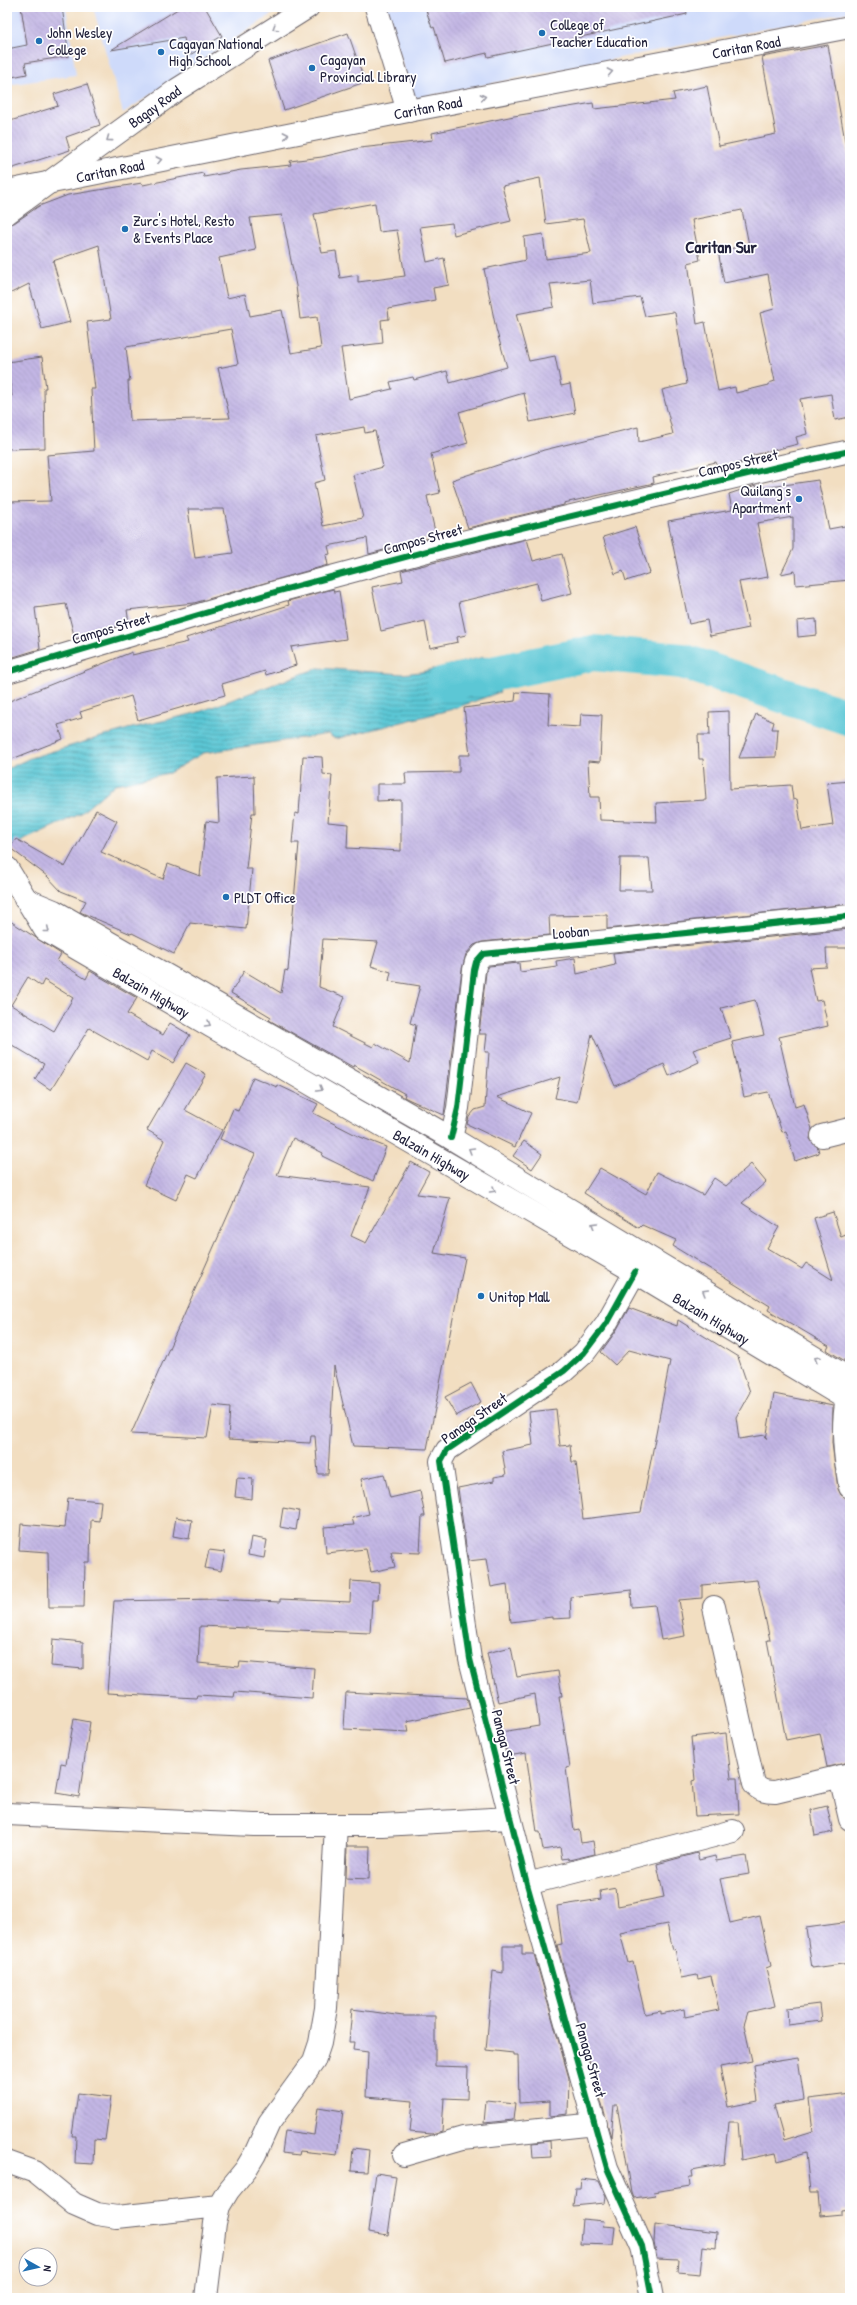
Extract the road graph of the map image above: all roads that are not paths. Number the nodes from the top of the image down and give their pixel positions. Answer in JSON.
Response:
{"nodes":[{"id":1,"x":308,"y":7,"type":"edge"},
{"id":2,"x":376,"y":7,"type":"edge"},
{"id":3,"x":850,"y":27,"type":"edge"},
{"id":4,"x":408,"y":111,"type":"junction"},
{"id":5,"x":52,"y":181,"type":"junction"},
{"id":6,"x":7,"y":191,"type":"edge"},
{"id":7,"x":7,"y":213,"type":"edge"},
{"id":8,"x":850,"y":451,"type":"edge"},
{"id":9,"x":7,"y":672,"type":"edge"},
{"id":10,"x":16,"y":884,"type":"edge"},
{"id":11,"x":850,"y":916,"type":"edge"},
{"id":12,"x":850,"y":1129,"type":"edge"},
{"id":13,"x":822,"y":1136,"type":"dead end"},
{"id":14,"x":451,"y":1138,"type":"junction"},
{"id":15,"x":635,"y":1272,"type":"junction"},
{"id":16,"x":849,"y":1393,"type":"edge"},
{"id":17,"x":850,"y":1487,"type":"edge"},
{"id":18,"x":714,"y":1607,"type":"dead end"},
{"id":19,"x":845,"y":1775,"type":"edge"},
{"id":20,"x":7,"y":1814,"type":"edge"},
{"id":21,"x":510,"y":1818,"type":"junction"},
{"id":22,"x":850,"y":1819,"type":"edge"},
{"id":23,"x":336,"y":1825,"type":"junction"},
{"id":24,"x":733,"y":1831,"type":"dead end"},
{"id":25,"x":527,"y":1884,"type":"junction"},
{"id":26,"x":596,"y":2124,"type":"junction"},
{"id":27,"x":404,"y":2155,"type":"dead end"},
{"id":28,"x":7,"y":2162,"type":"edge"},
{"id":29,"x":219,"y":2206,"type":"junction"},
{"id":30,"x":206,"y":2298,"type":"edge"},
{"id":31,"x":652,"y":2298,"type":"edge"}],
"edges":[{"from":1,"to":5,"type":"street","name":"Bagay Road","one_way":true},
{"from":2,"to":4,"type":"street"},
{"from":4,"to":3,"type":"street","name":"Caritan Road","one_way":true},
{"from":5,"to":4,"type":"street","name":"Caritan Road","one_way":true},
{"from":5,"to":6,"type":"street","name":"Caritan Road"},
{"from":5,"to":7,"type":"street","name":"Bagay Road"},
{"from":8,"to":9,"type":"street","name":"Campos Street"},
{"from":10,"to":14,"type":"street","name":"Balzain Highway"},
{"from":10,"to":15,"type":"street","name":"Balzain Highway","one_way":true},
{"from":11,"to":14,"type":"street","name":"Looban"},
{"from":12,"to":13,"type":"street"},
{"from":16,"to":14,"type":"street","name":"Balzain Highway","one_way":true},
{"from":15,"to":16,"type":"street","name":"Balzain Highway"},
{"from":15,"to":21,"type":"street","name":"Panaga Street"},
{"from":16,"to":17,"type":"street"},
{"from":18,"to":19,"type":"street"},
{"from":19,"to":22,"type":"street"},
{"from":20,"to":23,"type":"street"},
{"from":21,"to":23,"type":"street"},
{"from":21,"to":25,"type":"street","name":"Panaga Street"},
{"from":23,"to":29,"type":"street"},
{"from":24,"to":25,"type":"street"},
{"from":25,"to":26,"type":"street","name":"Panaga Street"},
{"from":26,"to":27,"type":"street"},
{"from":26,"to":31,"type":"street","name":"Panaga Street"},
{"from":28,"to":29,"type":"street"},
{"from":29,"to":30,"type":"street"}]}
